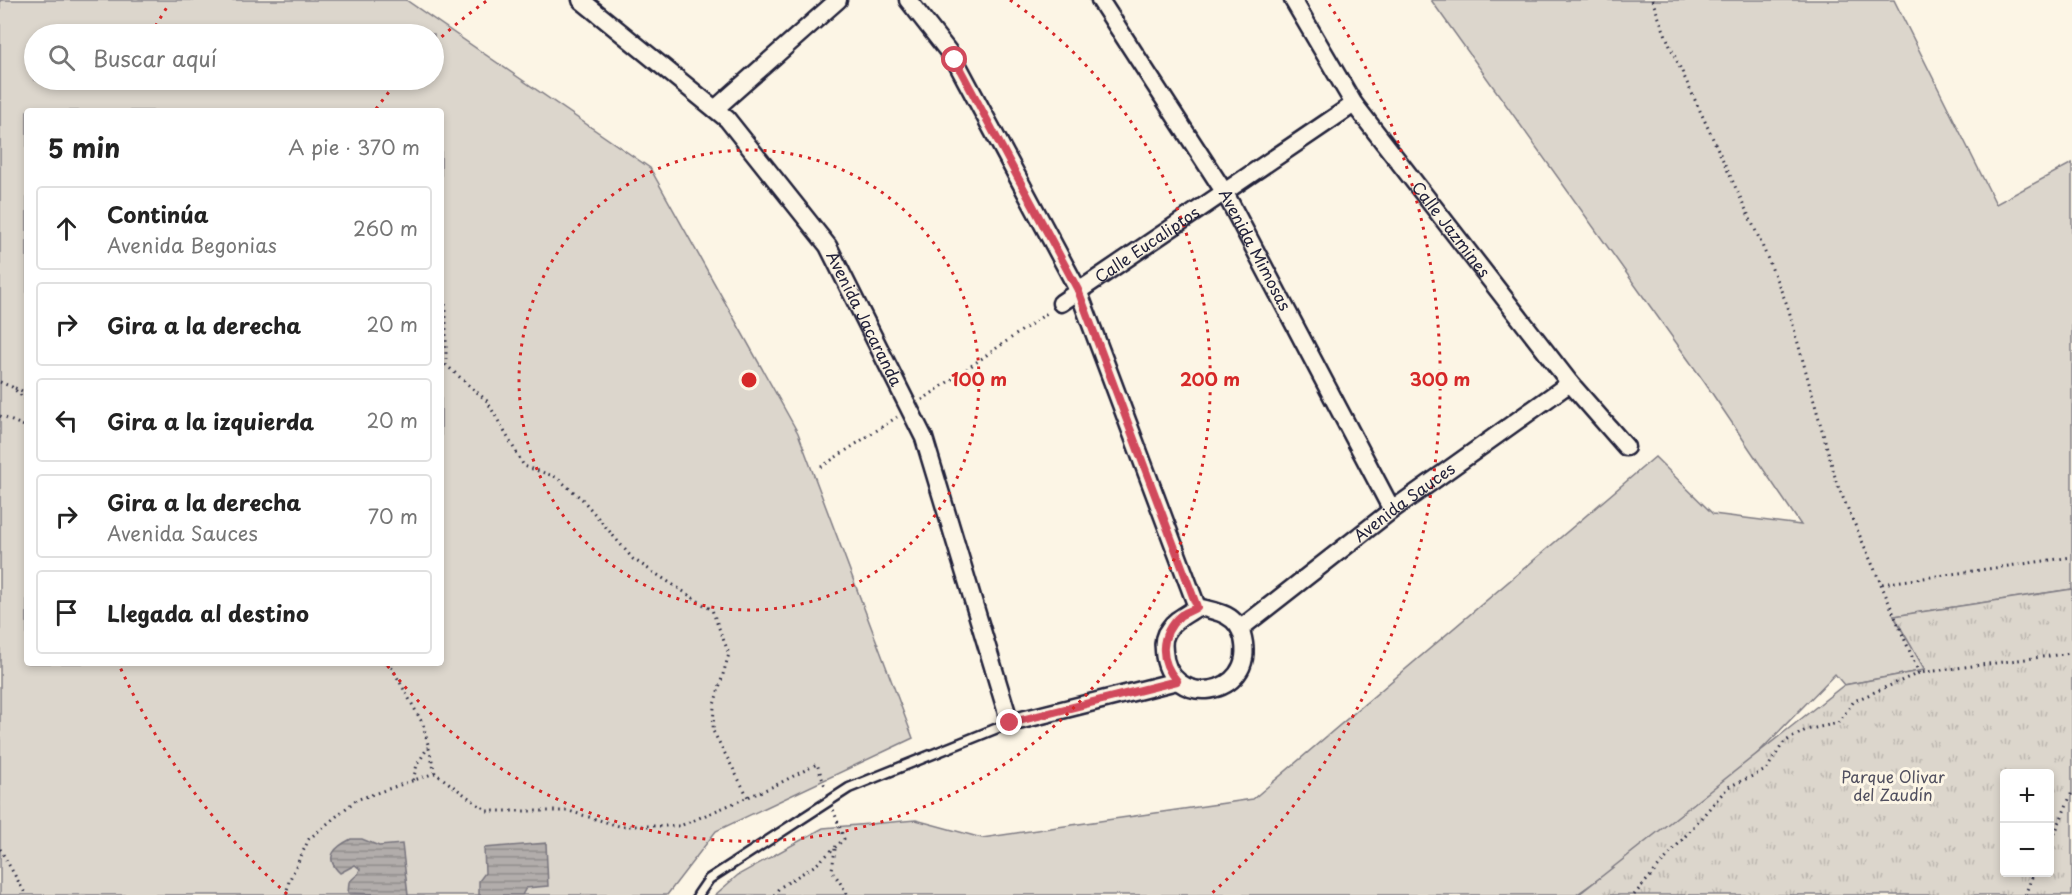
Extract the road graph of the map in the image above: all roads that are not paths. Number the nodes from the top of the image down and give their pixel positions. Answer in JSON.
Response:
{"nodes":[{"id":1,"x":581,"y":0,"type":"edge"},
{"id":2,"x":838,"y":0,"type":"edge"},
{"id":3,"x":908,"y":0,"type":"edge"},
{"id":4,"x":1100,"y":0,"type":"edge"},
{"id":5,"x":1293,"y":0,"type":"edge"},
{"id":6,"x":1354,"y":104,"type":"junction"},
{"id":7,"x":715,"y":109,"type":"junction"},
{"id":8,"x":1225,"y":193,"type":"junction"},
{"id":9,"x":1078,"y":290,"type":"junction"},
{"id":10,"x":1061,"y":303,"type":"road end"},
{"id":11,"x":1570,"y":383,"type":"junction"},
{"id":12,"x":1626,"y":447,"type":"dead end"},
{"id":13,"x":1392,"y":510,"type":"junction"},
{"id":14,"x":1197,"y":607,"type":"junction"},
{"id":15,"x":1241,"y":628,"type":"junction"},
{"id":16,"x":1177,"y":681,"type":"junction"},
{"id":17,"x":1010,"y":723,"type":"junction"},
{"id":18,"x":698,"y":895,"type":"edge"}],
"edges":[{"from":1,"to":7,"type":"street","name":"Avenida Jacaranda"},
{"from":2,"to":7,"type":"street"},
{"from":3,"to":9,"type":"street"},
{"from":4,"to":8,"type":"street","name":"Avenida Mimosas"},
{"from":5,"to":6,"type":"street","name":"Calle Jazmines"},
{"from":6,"to":8,"type":"street","name":"Calle Eucaliptos"},
{"from":6,"to":11,"type":"street","name":"Calle Jazmines"},
{"from":7,"to":17,"type":"street","name":"Avenida Jacaranda"},
{"from":8,"to":9,"type":"street","name":"Calle Eucaliptos"},
{"from":8,"to":13,"type":"street","name":"Avenida Mimosas"},
{"from":9,"to":10,"type":"street","name":"Calle Eucaliptos"},
{"from":9,"to":14,"type":"street"},
{"from":11,"to":12,"type":"street","name":"Calle Jazmines"},
{"from":11,"to":13,"type":"street","name":"Avenida Sauces"},
{"from":13,"to":15,"type":"street","name":"Avenida Sauces"},
{"from":14,"to":15,"type":"street"},
{"from":14,"to":16,"type":"street"},
{"from":15,"to":16,"type":"street"},
{"from":16,"to":17,"type":"street"},
{"from":17,"to":18,"type":"lane"}]}
